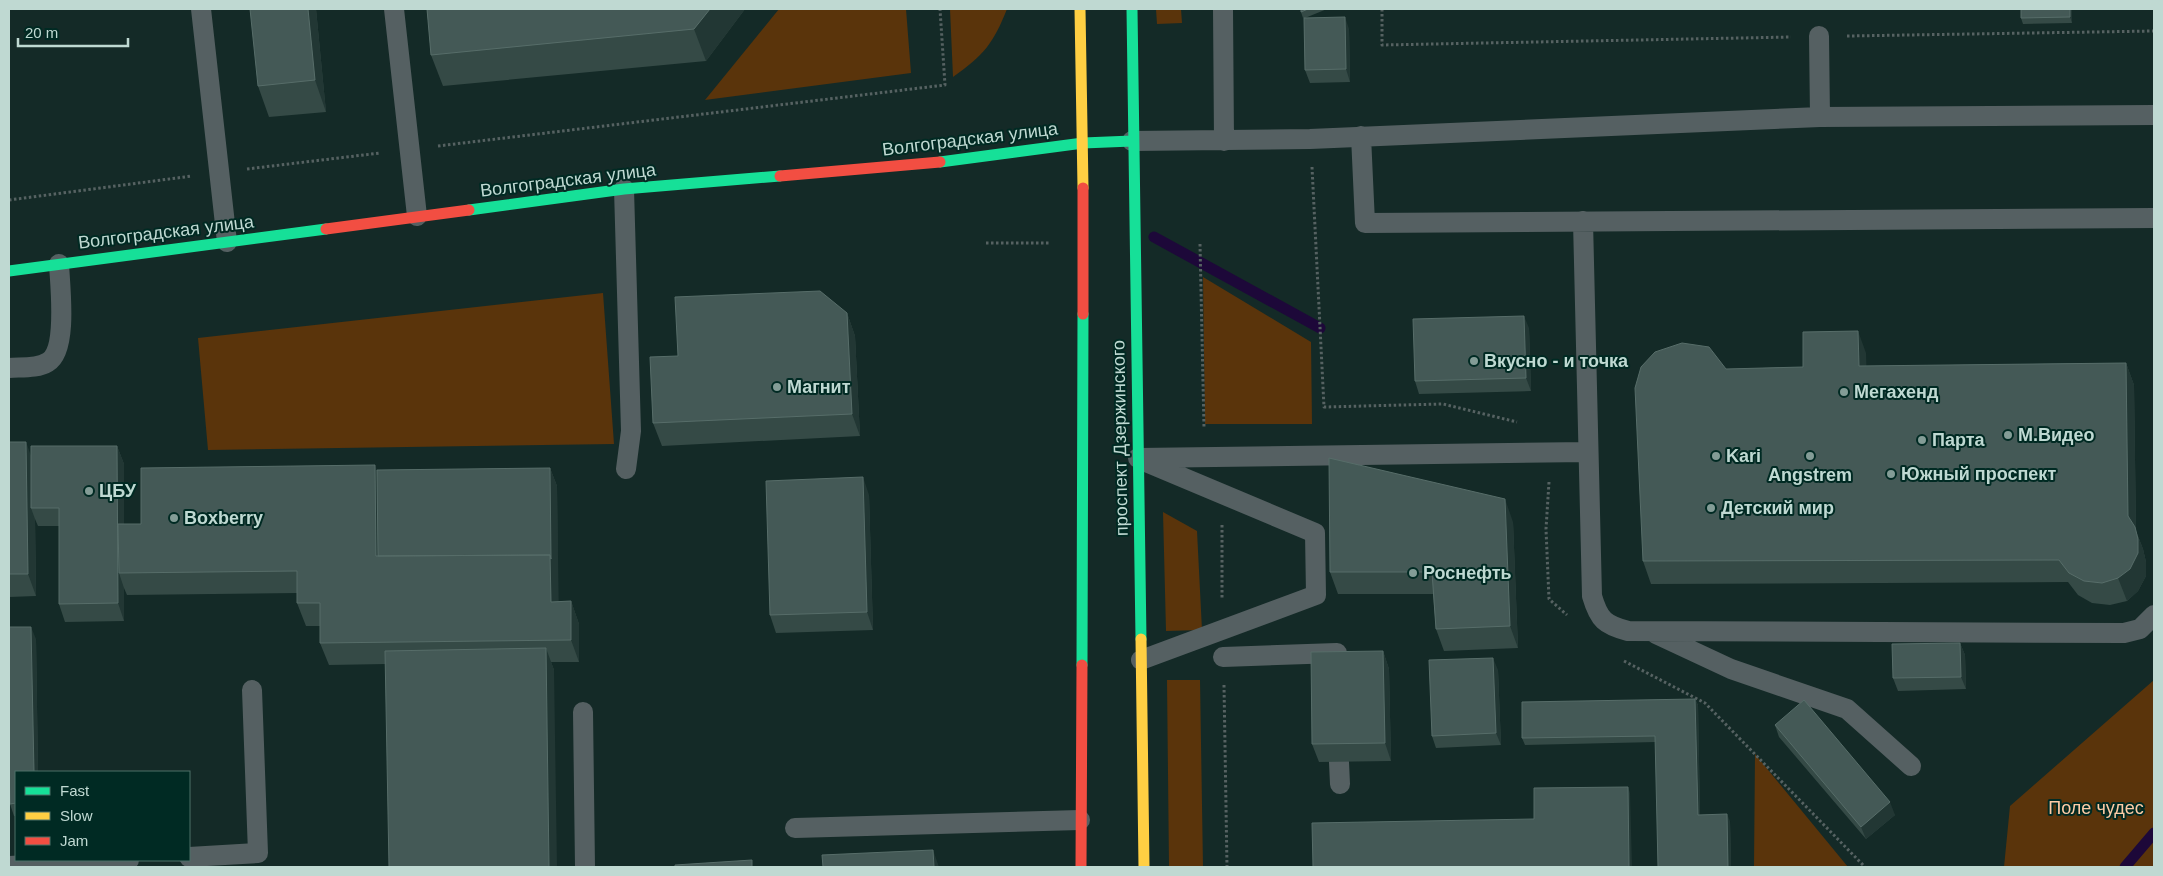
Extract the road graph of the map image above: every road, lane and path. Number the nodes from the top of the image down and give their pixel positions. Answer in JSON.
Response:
{"nodes":[{"id":1,"x":201,"y":9,"type":"edge"},
{"id":2,"x":394,"y":9,"type":"edge"},
{"id":3,"x":940,"y":9,"type":"edge"},
{"id":4,"x":1080,"y":9,"type":"edge"},
{"id":5,"x":1132,"y":9,"type":"edge"},
{"id":6,"x":1223,"y":9,"type":"edge"},
{"id":7,"x":1382,"y":9,"type":"edge"},
{"id":8,"x":2154,"y":31,"type":"edge"},
{"id":9,"x":1819,"y":36,"type":"junction"},
{"id":10,"x":2154,"y":115,"type":"edge"},
{"id":11,"x":1820,"y":117,"type":"junction"},
{"id":12,"x":1361,"y":136,"type":"junction"},
{"id":13,"x":1310,"y":139,"type":"junction"},
{"id":14,"x":1132,"y":141,"type":"junction"},
{"id":15,"x":1224,"y":141,"type":"junction"},
{"id":16,"x":1082,"y":143,"type":"junction"},
{"id":17,"x":409,"y":149,"type":"junction"},
{"id":18,"x":219,"y":173,"type":"junction"},
{"id":19,"x":624,"y":189,"type":"junction"},
{"id":20,"x":9,"y":200,"type":"edge"},
{"id":21,"x":416,"y":216,"type":"junction"},
{"id":22,"x":2154,"y":218,"type":"edge"},
{"id":23,"x":1583,"y":221,"type":"junction"},
{"id":24,"x":227,"y":242,"type":"junction"},
{"id":25,"x":986,"y":243,"type":"dead end"},
{"id":26,"x":1051,"y":243,"type":"dead end"},
{"id":27,"x":1200,"y":244,"type":"dead end"},
{"id":28,"x":59,"y":264,"type":"junction"},
{"id":29,"x":9,"y":271,"type":"edge"},
{"id":30,"x":9,"y":368,"type":"edge"},
{"id":31,"x":1524,"y":424,"type":"dead end"},
{"id":32,"x":1587,"y":452,"type":"junction"},
{"id":33,"x":1551,"y":454,"type":"junction"},
{"id":34,"x":1138,"y":458,"type":"junction"},
{"id":35,"x":1205,"y":458,"type":"junction"},
{"id":36,"x":626,"y":469,"type":"dead end"},
{"id":37,"x":2154,"y":615,"type":"edge"},
{"id":38,"x":1571,"y":619,"type":"dead end"},
{"id":39,"x":1649,"y":631,"type":"junction"},
{"id":40,"x":1615,"y":656,"type":"dead end"},
{"id":41,"x":1223,"y":657,"type":"dead end"},
{"id":42,"x":1141,"y":660,"type":"junction"},
{"id":43,"x":1338,"y":670,"type":"edge"},
{"id":44,"x":252,"y":690,"type":"dead end"},
{"id":45,"x":583,"y":712,"type":"dead end"},
{"id":46,"x":1339,"y":762,"type":"edge"},
{"id":47,"x":1912,"y":766,"type":"dead end"},
{"id":48,"x":1340,"y":784,"type":"dead end"},
{"id":49,"x":1080,"y":820,"type":"junction"},
{"id":50,"x":795,"y":828,"type":"dead end"},
{"id":51,"x":190,"y":857,"type":"edge"},
{"id":52,"x":258,"y":860,"type":"edge"},
{"id":53,"x":109,"y":861,"type":"edge"},
{"id":54,"x":9,"y":866,"type":"edge"},
{"id":55,"x":585,"y":867,"type":"edge"},
{"id":56,"x":1081,"y":867,"type":"edge"},
{"id":57,"x":1144,"y":867,"type":"edge"},
{"id":58,"x":1865,"y":867,"type":"edge"}],
"edges":[{"from":1,"to":18,"type":"lane"},
{"from":2,"to":17,"type":"lane"},
{"from":3,"to":17,"type":"path"},
{"from":4,"to":16,"type":"street","name":"проспект Дзержинского"},
{"from":5,"to":14,"type":"street","name":"проспект Дзержинского"},
{"from":6,"to":15,"type":"lane"},
{"from":7,"to":9,"type":"path"},
{"from":8,"to":9,"type":"path"},
{"from":9,"to":11,"type":"lane"},
{"from":10,"to":11,"type":"lane"},
{"from":11,"to":12,"type":"lane"},
{"from":12,"to":13,"type":"lane"},
{"from":12,"to":23,"type":"lane"},
{"from":13,"to":15,"type":"lane"},
{"from":13,"to":31,"type":"path"},
{"from":14,"to":15,"type":"lane"},
{"from":14,"to":16,"type":"street","name":"Волгоградская улица"},
{"from":14,"to":34,"type":"street","name":"проспект Дзержинского"},
{"from":16,"to":19,"type":"street","name":"Волгоградская улица"},
{"from":16,"to":49,"type":"street","name":"проспект Дзержинского"},
{"from":17,"to":18,"type":"path"},
{"from":17,"to":21,"type":"lane"},
{"from":18,"to":20,"type":"path"},
{"from":18,"to":24,"type":"lane"},
{"from":19,"to":21,"type":"street","name":"Волгоградская улица"},
{"from":19,"to":36,"type":"lane"},
{"from":21,"to":24,"type":"street","name":"Волгоградская улица"},
{"from":22,"to":23,"type":"lane"},
{"from":23,"to":32,"type":"lane"},
{"from":24,"to":28,"type":"street","name":"Волгоградская улица"},
{"from":25,"to":26,"type":"path"},
{"from":27,"to":35,"type":"path"},
{"from":28,"to":29,"type":"street","name":"Волгоградская улица"},
{"from":28,"to":30,"type":"lane"},
{"from":32,"to":33,"type":"lane"},
{"from":32,"to":39,"type":"lane"},
{"from":33,"to":35,"type":"lane"},
{"from":33,"to":38,"type":"path"},
{"from":34,"to":35,"type":"lane"},
{"from":34,"to":42,"type":"street","name":"проспект Дзержинского"},
{"from":34,"to":42,"type":"lane"},
{"from":37,"to":39,"type":"lane"},
{"from":39,"to":47,"type":"lane"},
{"from":40,"to":58,"type":"path"},
{"from":41,"to":43,"type":"lane"},
{"from":42,"to":57,"type":"street","name":"проспект Дзержинского"},
{"from":44,"to":52,"type":"lane"},
{"from":45,"to":55,"type":"lane"},
{"from":46,"to":48,"type":"lane"},
{"from":49,"to":50,"type":"lane"},
{"from":49,"to":56,"type":"street","name":"проспект Дзержинского"},
{"from":51,"to":52,"type":"lane"},
{"from":53,"to":54,"type":"lane"}]}
